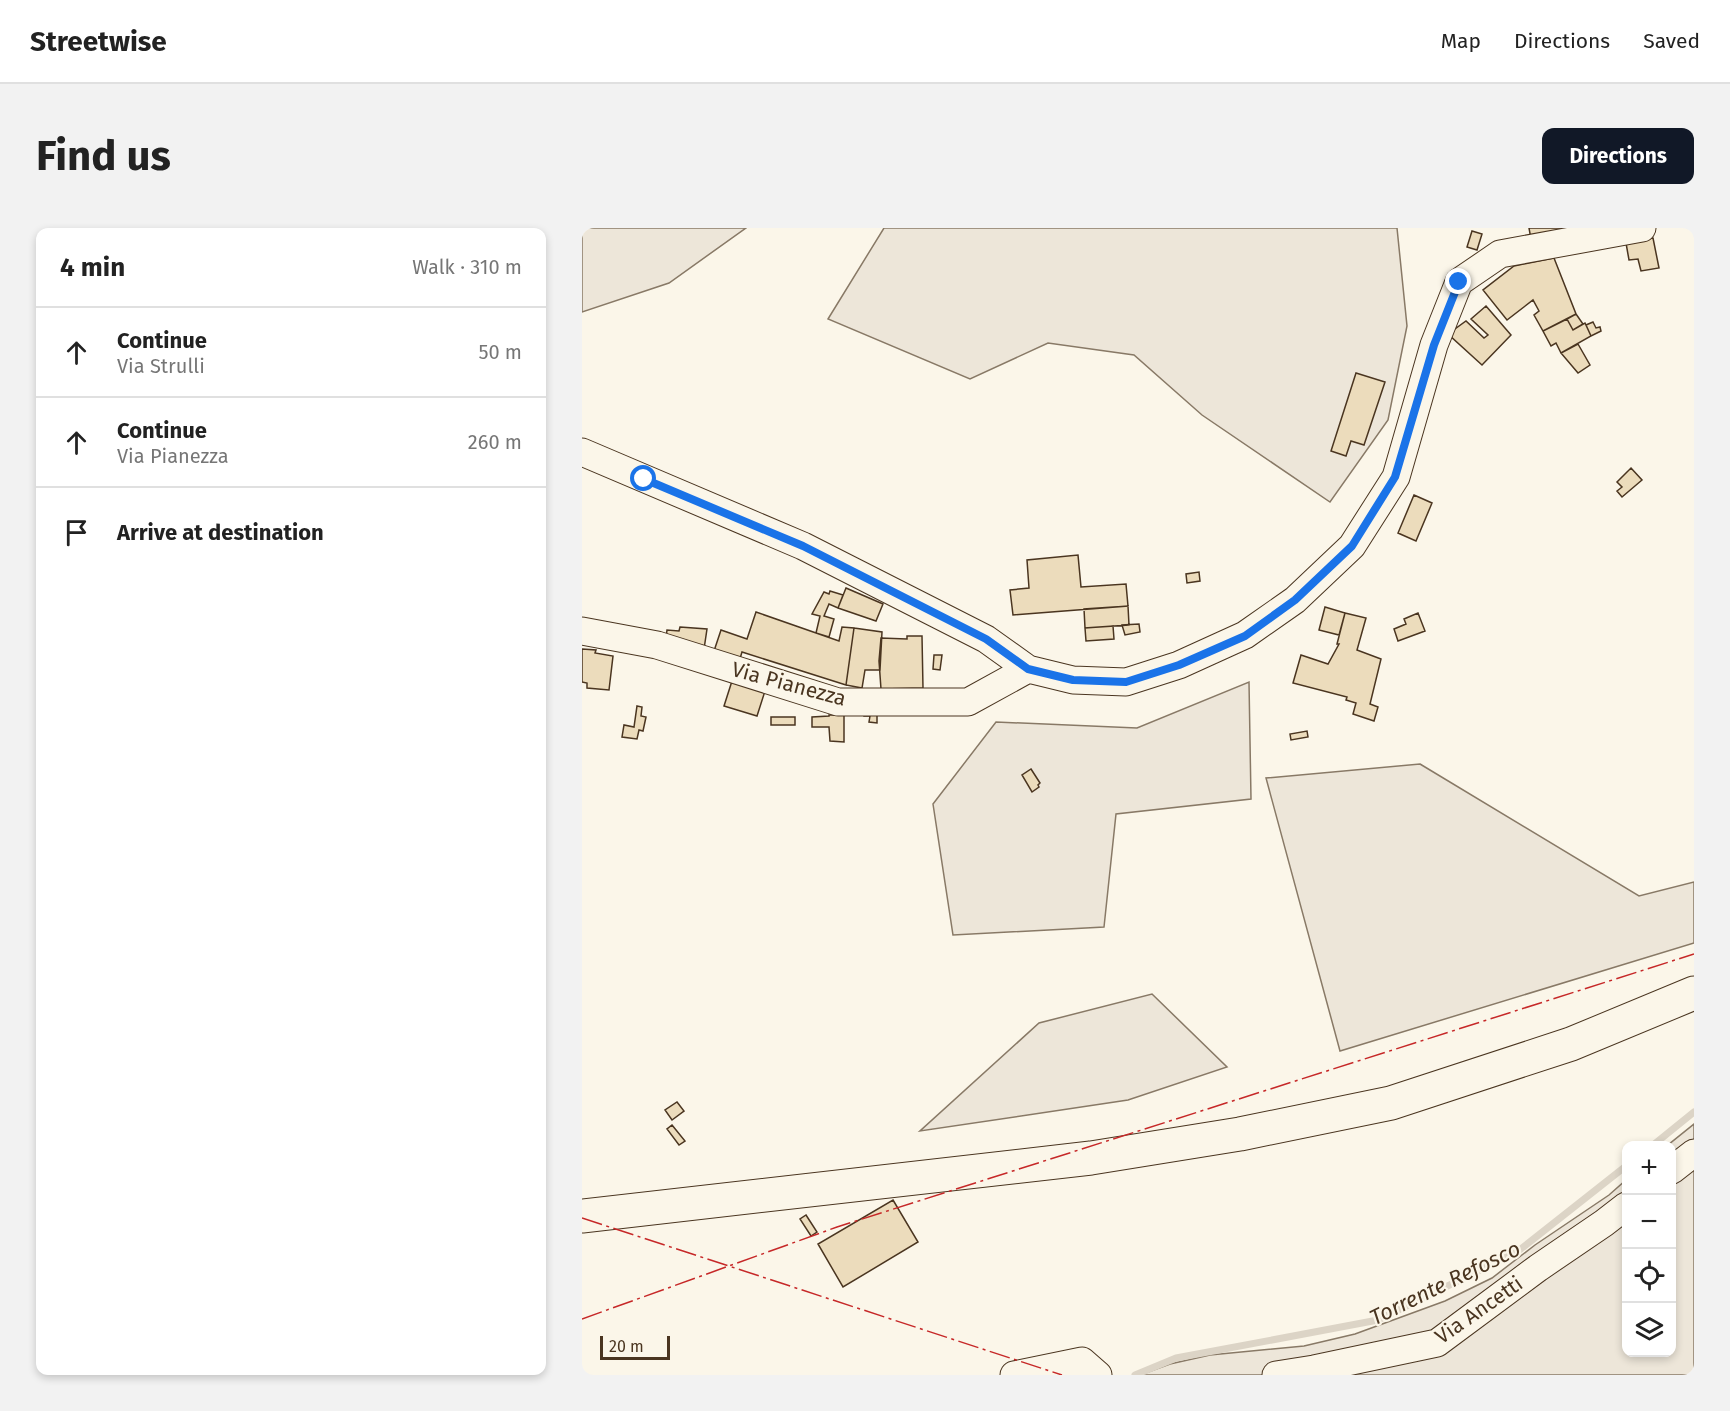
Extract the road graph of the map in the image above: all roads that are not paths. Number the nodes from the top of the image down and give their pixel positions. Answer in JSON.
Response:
{"nodes":[{"id":1,"x":1642,"y":228,"type":"edge"},
{"id":2,"x":582,"y":452,"type":"edge"},
{"id":3,"x":582,"y":631,"type":"edge"},
{"id":4,"x":1028,"y":669,"type":"junction"},
{"id":5,"x":1694,"y":993,"type":"edge"},
{"id":6,"x":1694,"y":1153,"type":"edge"},
{"id":7,"x":1676,"y":1166,"type":"edge"},
{"id":8,"x":1622,"y":1209,"type":"edge"},
{"id":9,"x":582,"y":1216,"type":"edge"},
{"id":10,"x":1014,"y":1375,"type":"edge"},
{"id":11,"x":1098,"y":1375,"type":"edge"},
{"id":12,"x":1276,"y":1375,"type":"edge"}],
"edges":[{"from":1,"to":4,"type":"street"},
{"from":2,"to":4,"type":"street"},
{"from":3,"to":4,"type":"street","name":"Via Pianezza"},
{"from":5,"to":9,"type":"highway"},
{"from":6,"to":7,"type":"street"},
{"from":8,"to":12,"type":"street","name":"Via Ancetti"},
{"from":10,"to":11,"type":"street"}]}
